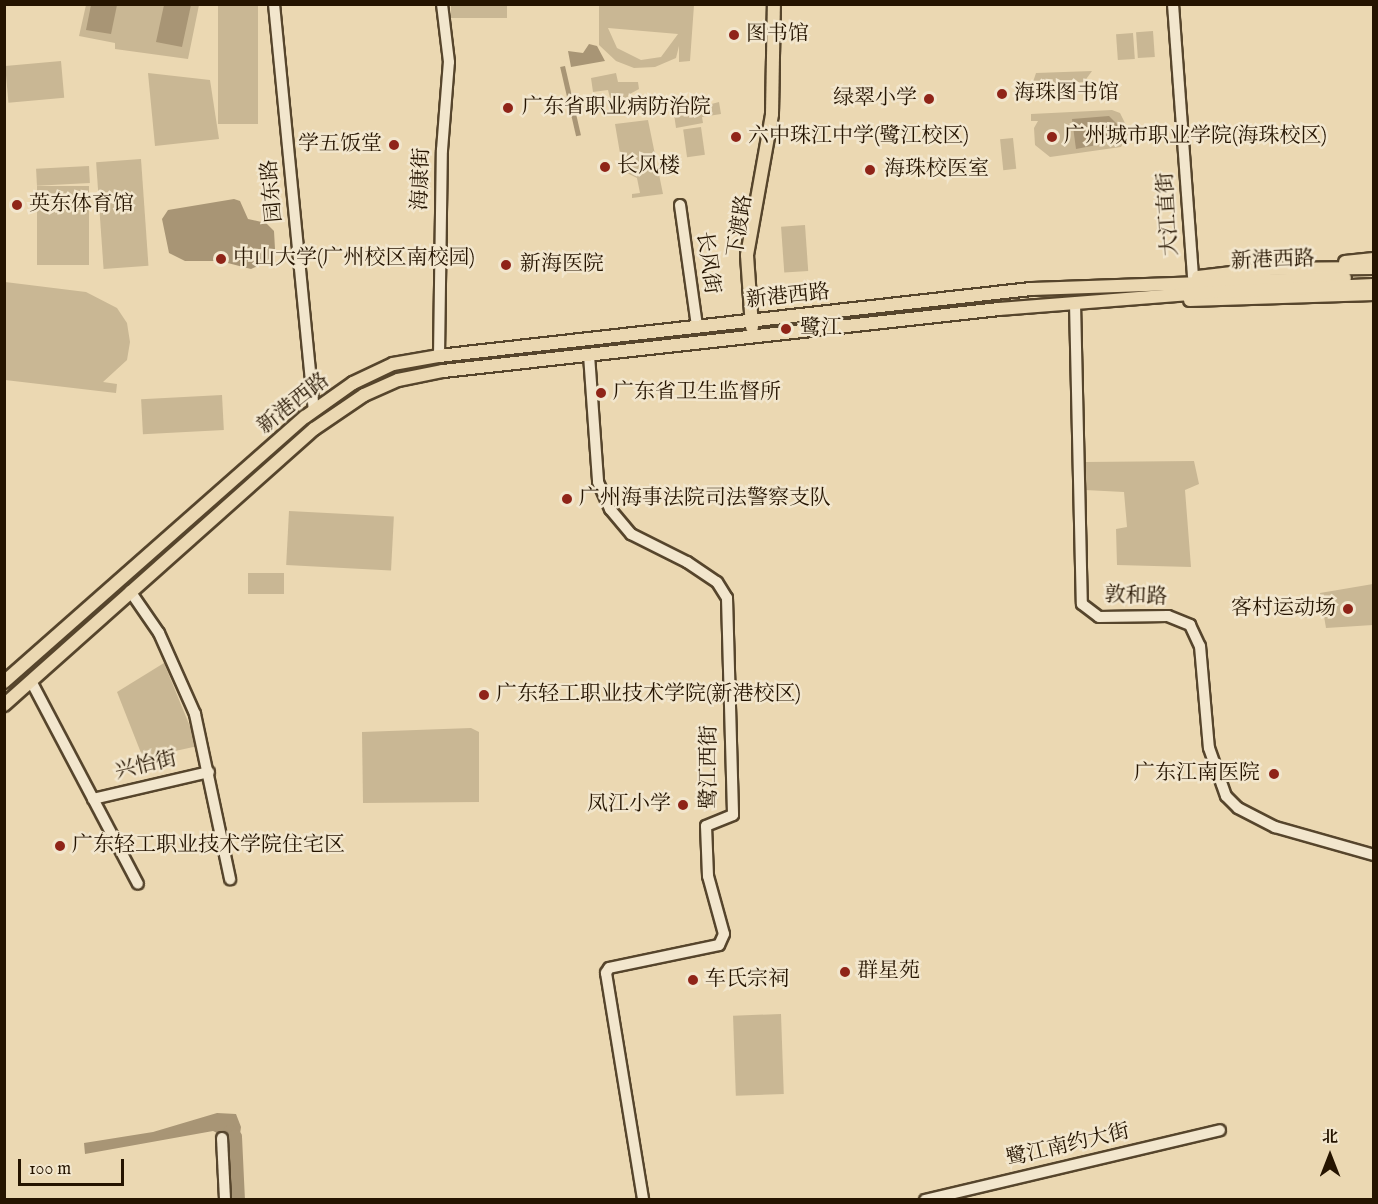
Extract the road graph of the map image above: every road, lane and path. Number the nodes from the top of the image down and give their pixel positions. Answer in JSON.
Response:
{"nodes":[{"id":1,"x":274,"y":4,"type":"edge"},
{"id":2,"x":441,"y":4,"type":"edge"},
{"id":3,"x":774,"y":4,"type":"edge"},
{"id":4,"x":782,"y":4,"type":"edge"},
{"id":5,"x":1173,"y":4,"type":"edge"},
{"id":6,"x":778,"y":72,"type":"junction"},
{"id":7,"x":680,"y":205,"type":"dead end"},
{"id":8,"x":1374,"y":259,"type":"edge"},
{"id":9,"x":1311,"y":268,"type":"junction"},
{"id":10,"x":1374,"y":268,"type":"edge"},
{"id":11,"x":1193,"y":277,"type":"junction"},
{"id":12,"x":1374,"y":277,"type":"edge"},
{"id":13,"x":1161,"y":283,"type":"junction"},
{"id":14,"x":1337,"y":283,"type":"junction"},
{"id":15,"x":1374,"y":285,"type":"edge"},
{"id":16,"x":1374,"y":294,"type":"edge"},
{"id":17,"x":1159,"y":297,"type":"junction"},
{"id":18,"x":1306,"y":299,"type":"junction"},
{"id":19,"x":1374,"y":302,"type":"edge"},
{"id":20,"x":1075,"y":303,"type":"junction"},
{"id":21,"x":794,"y":316,"type":"junction"},
{"id":22,"x":753,"y":320,"type":"junction"},
{"id":23,"x":734,"y":322,"type":"junction"},
{"id":24,"x":697,"y":326,"type":"junction"},
{"id":25,"x":796,"y":333,"type":"junction"},
{"id":26,"x":755,"y":337,"type":"junction"},
{"id":27,"x":736,"y":339,"type":"junction"},
{"id":28,"x":589,"y":355,"type":"junction"},
{"id":29,"x":439,"y":356,"type":"junction"},
{"id":30,"x":393,"y":364,"type":"junction"},
{"id":31,"x":398,"y":380,"type":"junction"},
{"id":32,"x":314,"y":410,"type":"junction"},
{"id":33,"x":242,"y":471,"type":"junction"},
{"id":34,"x":252,"y":482,"type":"junction"},
{"id":35,"x":130,"y":591,"type":"junction"},
{"id":36,"x":31,"y":681,"type":"junction"},
{"id":37,"x":4,"y":682,"type":"edge"},
{"id":38,"x":4,"y":705,"type":"edge"},
{"id":39,"x":209,"y":772,"type":"junction"},
{"id":40,"x":93,"y":799,"type":"junction"},
{"id":41,"x":1374,"y":855,"type":"edge"},
{"id":42,"x":230,"y":879,"type":"dead end"},
{"id":43,"x":138,"y":885,"type":"dead end"},
{"id":44,"x":1220,"y":1130,"type":"dead end"},
{"id":45,"x":222,"y":1138,"type":"dead end"},
{"id":46,"x":225,"y":1200,"type":"edge"},
{"id":47,"x":643,"y":1200,"type":"edge"},
{"id":48,"x":925,"y":1200,"type":"edge"}],
"edges":[{"from":1,"to":32,"type":"street","name":"园东路"},
{"from":2,"to":29,"type":"street","name":"海康街"},
{"from":3,"to":6,"type":"main road"},
{"from":4,"to":6,"type":"main road"},
{"from":5,"to":11,"type":"street","name":"大江直街"},
{"from":6,"to":22,"type":"main road","name":"下渡路"},
{"from":7,"to":24,"type":"street","name":"长风街"},
{"from":8,"to":9,"type":"main road"},
{"from":9,"to":10,"type":"main road"},
{"from":9,"to":11,"type":"main road"},
{"from":11,"to":13,"type":"main road"},
{"from":12,"to":14,"type":"main road","name":"新港西路"},
{"from":13,"to":14,"type":"main road","name":"新港西路"},
{"from":13,"to":21,"type":"main road","name":"新港西路"},
{"from":14,"to":15,"type":"main road","name":"新港西路"},
{"from":14,"to":17,"type":"main road","name":"新港西路"},
{"from":16,"to":18,"type":"main road"},
{"from":17,"to":18,"type":"main road"},
{"from":17,"to":20,"type":"main road","name":"新港西路"},
{"from":18,"to":19,"type":"main road"},
{"from":20,"to":25,"type":"main road","name":"新港西路"},
{"from":20,"to":41,"type":"street","name":"敦和路"},
{"from":21,"to":22,"type":"main road","name":"新港西路"},
{"from":21,"to":25,"type":"main road"},
{"from":22,"to":23,"type":"main road","name":"新港西路"},
{"from":22,"to":26,"type":"main road","name":"下渡路"},
{"from":23,"to":24,"type":"main road","name":"新港西路"},
{"from":23,"to":27,"type":"street"},
{"from":24,"to":29,"type":"main road","name":"新港西路"},
{"from":25,"to":26,"type":"main road","name":"新港西路"},
{"from":26,"to":27,"type":"main road","name":"新港西路"},
{"from":27,"to":28,"type":"main road","name":"新港西路"},
{"from":28,"to":31,"type":"main road","name":"新港西路"},
{"from":28,"to":47,"type":"street","name":"鹭江西街"},
{"from":29,"to":30,"type":"main road","name":"新港西路"},
{"from":30,"to":31,"type":"street"},
{"from":30,"to":32,"type":"main road","name":"新港西路"},
{"from":31,"to":34,"type":"main road","name":"新港西路"},
{"from":32,"to":33,"type":"main road","name":"新港西路"},
{"from":33,"to":34,"type":"street"},
{"from":33,"to":37,"type":"main road","name":"新港西路"},
{"from":34,"to":35,"type":"main road","name":"新港西路"},
{"from":35,"to":36,"type":"main road","name":"新港西路"},
{"from":35,"to":39,"type":"street"},
{"from":36,"to":38,"type":"main road","name":"新港西路"},
{"from":36,"to":40,"type":"street"},
{"from":39,"to":40,"type":"street","name":"兴怡街"},
{"from":39,"to":42,"type":"street"},
{"from":40,"to":43,"type":"street"},
{"from":44,"to":48,"type":"street","name":"鹭江南约大街"},
{"from":45,"to":46,"type":"street"}]}
